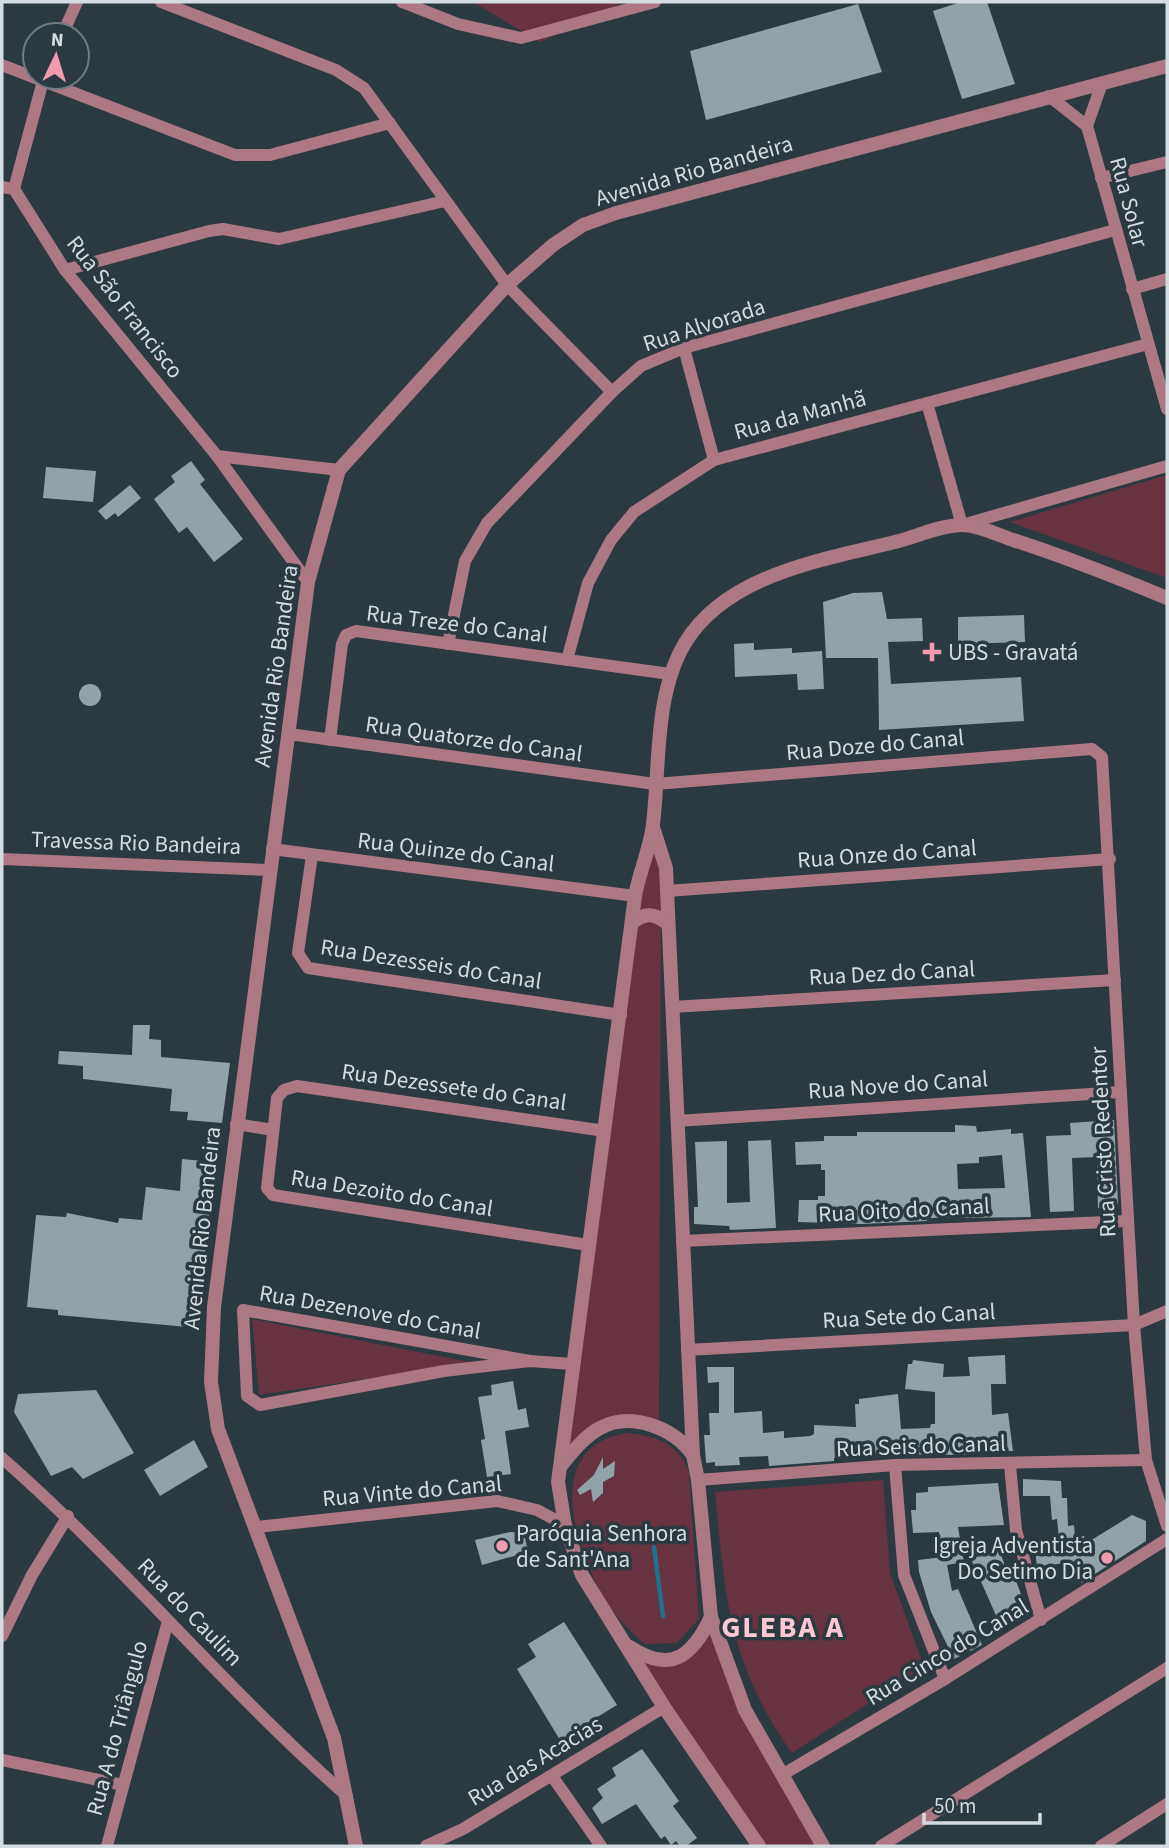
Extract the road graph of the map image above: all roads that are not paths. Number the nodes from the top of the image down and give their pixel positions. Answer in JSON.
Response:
{"nodes":[{"id":1,"x":76,"y":2,"type":"edge"},
{"id":2,"x":161,"y":2,"type":"edge"},
{"id":3,"x":402,"y":2,"type":"edge"},
{"id":4,"x":654,"y":2,"type":"edge"},
{"id":5,"x":68,"y":21,"type":"edge"},
{"id":6,"x":2,"y":65,"type":"edge"},
{"id":7,"x":1167,"y":66,"type":"edge"},
{"id":8,"x":21,"y":72,"type":"edge"},
{"id":9,"x":1102,"y":83,"type":"junction"},
{"id":10,"x":39,"y":91,"type":"edge"},
{"id":11,"x":70,"y":91,"type":"edge"},
{"id":12,"x":1049,"y":96,"type":"junction"},
{"id":13,"x":390,"y":123,"type":"junction"},
{"id":14,"x":1087,"y":126,"type":"junction"},
{"id":15,"x":1167,"y":162,"type":"edge"},
{"id":16,"x":1101,"y":178,"type":"junction"},
{"id":17,"x":8,"y":188,"type":"edge"},
{"id":18,"x":445,"y":201,"type":"junction"},
{"id":19,"x":1115,"y":230,"type":"junction"},
{"id":20,"x":65,"y":270,"type":"junction"},
{"id":21,"x":1167,"y":279,"type":"edge"},
{"id":22,"x":507,"y":285,"type":"junction"},
{"id":23,"x":1132,"y":289,"type":"junction"},
{"id":24,"x":1148,"y":344,"type":"junction"},
{"id":25,"x":684,"y":348,"type":"junction"},
{"id":26,"x":612,"y":392,"type":"junction"},
{"id":27,"x":1166,"y":402,"type":"edge"},
{"id":28,"x":927,"y":403,"type":"junction"},
{"id":29,"x":216,"y":456,"type":"junction"},
{"id":30,"x":715,"y":460,"type":"junction"},
{"id":31,"x":1167,"y":466,"type":"edge"},
{"id":32,"x":339,"y":470,"type":"junction"},
{"id":33,"x":962,"y":525,"type":"junction"},
{"id":34,"x":308,"y":582,"type":"junction"},
{"id":35,"x":1167,"y":598,"type":"edge"},
{"id":36,"x":448,"y":644,"type":"junction"},
{"id":37,"x":567,"y":660,"type":"junction"},
{"id":38,"x":670,"y":674,"type":"junction"},
{"id":39,"x":289,"y":734,"type":"junction"},
{"id":40,"x":330,"y":740,"type":"junction"},
{"id":41,"x":1099,"y":752,"type":"joint"},
{"id":42,"x":654,"y":784,"type":"junction"},
{"id":43,"x":653,"y":827,"type":"junction"},
{"id":44,"x":272,"y":849,"type":"junction"},
{"id":45,"x":312,"y":855,"type":"junction"},
{"id":46,"x":2,"y":859,"type":"edge"},
{"id":47,"x":1110,"y":859,"type":"junction"},
{"id":48,"x":269,"y":870,"type":"junction"},
{"id":49,"x":667,"y":891,"type":"junction"},
{"id":50,"x":635,"y":896,"type":"junction"},
{"id":51,"x":632,"y":923,"type":"junction"},
{"id":52,"x":668,"y":924,"type":"junction"},
{"id":53,"x":1115,"y":980,"type":"junction"},
{"id":54,"x":672,"y":1007,"type":"junction"},
{"id":55,"x":621,"y":1015,"type":"junction"},
{"id":56,"x":297,"y":1086,"type":"joint"},
{"id":57,"x":1121,"y":1092,"type":"junction"},
{"id":58,"x":677,"y":1121,"type":"junction"},
{"id":59,"x":236,"y":1124,"type":"junction"},
{"id":60,"x":274,"y":1130,"type":"junction"},
{"id":61,"x":605,"y":1130,"type":"junction"},
{"id":62,"x":1128,"y":1222,"type":"junction"},
{"id":63,"x":682,"y":1241,"type":"junction"},
{"id":64,"x":588,"y":1245,"type":"junction"},
{"id":65,"x":1167,"y":1311,"type":"edge"},
{"id":66,"x":1134,"y":1325,"type":"junction"},
{"id":67,"x":687,"y":1350,"type":"junction"},
{"id":68,"x":530,"y":1361,"type":"junction"},
{"id":69,"x":572,"y":1364,"type":"junction"},
{"id":70,"x":693,"y":1455,"type":"junction"},
{"id":71,"x":2,"y":1458,"type":"edge"},
{"id":72,"x":1146,"y":1460,"type":"junction"},
{"id":73,"x":895,"y":1465,"type":"junction"},
{"id":74,"x":1010,"y":1465,"type":"junction"},
{"id":75,"x":560,"y":1468,"type":"junction"},
{"id":76,"x":698,"y":1480,"type":"junction"},
{"id":77,"x":68,"y":1516,"type":"junction"},
{"id":78,"x":565,"y":1525,"type":"junction"},
{"id":79,"x":1167,"y":1526,"type":"edge"},
{"id":80,"x":257,"y":1527,"type":"junction"},
{"id":81,"x":1167,"y":1539,"type":"edge"},
{"id":82,"x":711,"y":1617,"type":"junction"},
{"id":83,"x":1041,"y":1620,"type":"junction"},
{"id":84,"x":168,"y":1621,"type":"junction"},
{"id":85,"x":2,"y":1636,"type":"edge"},
{"id":86,"x":623,"y":1642,"type":"junction"},
{"id":87,"x":1167,"y":1668,"type":"edge"},
{"id":88,"x":945,"y":1679,"type":"junction"},
{"id":89,"x":664,"y":1707,"type":"junction"},
{"id":90,"x":2,"y":1760,"type":"edge"},
{"id":91,"x":782,"y":1775,"type":"junction"},
{"id":92,"x":552,"y":1776,"type":"junction"},
{"id":93,"x":122,"y":1785,"type":"junction"},
{"id":94,"x":347,"y":1796,"type":"junction"},
{"id":95,"x":1167,"y":1804,"type":"edge"},
{"id":96,"x":107,"y":1846,"type":"edge"},
{"id":97,"x":356,"y":1846,"type":"edge"},
{"id":98,"x":426,"y":1846,"type":"edge"},
{"id":99,"x":601,"y":1846,"type":"edge"},
{"id":100,"x":758,"y":1846,"type":"edge"},
{"id":101,"x":823,"y":1846,"type":"edge"},
{"id":102,"x":881,"y":1846,"type":"edge"},
{"id":103,"x":1101,"y":1846,"type":"edge"}],
"edges":[{"from":1,"to":5,"type":"street"},
{"from":2,"to":13,"type":"street"},
{"from":3,"to":4,"type":"street"},
{"from":6,"to":8,"type":"street"},
{"from":7,"to":9,"type":"street","name":"Avenida Rio Bandeira"},
{"from":9,"to":12,"type":"street","name":"Avenida Rio Bandeira"},
{"from":9,"to":14,"type":"street"},
{"from":10,"to":17,"type":"street"},
{"from":11,"to":13,"type":"street"},
{"from":12,"to":14,"type":"street"},
{"from":12,"to":22,"type":"street","name":"Avenida Rio Bandeira"},
{"from":13,"to":18,"type":"street"},
{"from":14,"to":16,"type":"street","name":"Rua Solar"},
{"from":15,"to":16,"type":"street"},
{"from":16,"to":19,"type":"street","name":"Rua Solar"},
{"from":17,"to":20,"type":"street","name":"Rua São Francisco"},
{"from":18,"to":20,"type":"street"},
{"from":18,"to":22,"type":"street"},
{"from":19,"to":23,"type":"street","name":"Rua Solar"},
{"from":19,"to":25,"type":"street","name":"Rua Alvorada"},
{"from":20,"to":29,"type":"street","name":"Rua São Francisco"},
{"from":21,"to":23,"type":"street"},
{"from":22,"to":26,"type":"street"},
{"from":22,"to":32,"type":"street","name":"Avenida Rio Bandeira"},
{"from":23,"to":24,"type":"street","name":"Rua Solar"},
{"from":24,"to":27,"type":"street","name":"Rua Solar"},
{"from":24,"to":28,"type":"street","name":"Rua da Manhã"},
{"from":25,"to":26,"type":"street","name":"Rua Alvorada"},
{"from":25,"to":30,"type":"street"},
{"from":26,"to":36,"type":"street","name":"Rua Alvorada"},
{"from":28,"to":30,"type":"street","name":"Rua da Manhã"},
{"from":28,"to":33,"type":"street"},
{"from":29,"to":32,"type":"street"},
{"from":29,"to":34,"type":"street","name":"Rua São Francisco"},
{"from":30,"to":37,"type":"street","name":"Rua da Manhã"},
{"from":31,"to":33,"type":"street"},
{"from":32,"to":34,"type":"street","name":"Avenida Rio Bandeira"},
{"from":33,"to":35,"type":"street"},
{"from":33,"to":38,"type":"street"},
{"from":34,"to":39,"type":"street","name":"Avenida Rio Bandeira"},
{"from":36,"to":37,"type":"street","name":"Rua Treze do Canal"},
{"from":36,"to":40,"type":"street","name":"Rua Treze do Canal"},
{"from":37,"to":38,"type":"street","name":"Rua Treze do Canal"},
{"from":38,"to":42,"type":"street"},
{"from":39,"to":40,"type":"street","name":"Rua Quatorze do Canal"},
{"from":39,"to":44,"type":"street","name":"Avenida Rio Bandeira"},
{"from":40,"to":42,"type":"street","name":"Rua Quatorze do Canal"},
{"from":41,"to":42,"type":"street","name":"Rua Doze do Canal"},
{"from":41,"to":47,"type":"street","name":"Rua Cristo Redentor"},
{"from":42,"to":43,"type":"street"},
{"from":43,"to":49,"type":"street"},
{"from":43,"to":50,"type":"street"},
{"from":44,"to":45,"type":"street","name":"Rua Quinze do Canal"},
{"from":44,"to":48,"type":"street","name":"Avenida Rio Bandeira"},
{"from":45,"to":50,"type":"street","name":"Rua Quinze do Canal"},
{"from":45,"to":55,"type":"street","name":"Rua Dezesseis do Canal"},
{"from":46,"to":48,"type":"street","name":"Travessa Rio Bandeira"},
{"from":47,"to":49,"type":"street","name":"Rua Onze do Canal"},
{"from":47,"to":53,"type":"street","name":"Rua Cristo Redentor"},
{"from":48,"to":59,"type":"street","name":"Avenida Rio Bandeira"},
{"from":49,"to":52,"type":"street"},
{"from":50,"to":51,"type":"street"},
{"from":51,"to":52,"type":"street"},
{"from":51,"to":55,"type":"street"},
{"from":52,"to":54,"type":"street"},
{"from":53,"to":54,"type":"street","name":"Rua Dez do Canal"},
{"from":53,"to":57,"type":"street","name":"Rua Cristo Redentor"},
{"from":54,"to":58,"type":"street"},
{"from":55,"to":61,"type":"street"},
{"from":56,"to":60,"type":"street","name":"Rua Dezoito do Canal"},
{"from":56,"to":61,"type":"street","name":"Rua Dezessete do Canal"},
{"from":57,"to":58,"type":"street","name":"Rua Nove do Canal"},
{"from":57,"to":62,"type":"street","name":"Rua Cristo Redentor"},
{"from":58,"to":63,"type":"street"},
{"from":59,"to":60,"type":"street"},
{"from":59,"to":80,"type":"street","name":"Avenida Rio Bandeira"},
{"from":60,"to":64,"type":"street","name":"Rua Dezoito do Canal"},
{"from":61,"to":64,"type":"street"},
{"from":62,"to":63,"type":"street","name":"Rua Oito do Canal"},
{"from":62,"to":66,"type":"street","name":"Rua Cristo Redentor"},
{"from":63,"to":67,"type":"street"},
{"from":64,"to":69,"type":"street"},
{"from":65,"to":66,"type":"street","name":"Rua Sete do Canal"},
{"from":66,"to":67,"type":"street","name":"Rua Sete do Canal"},
{"from":66,"to":72,"type":"street","name":"Rua Cristo Redentor"},
{"from":67,"to":70,"type":"street"},
{"from":68,"to":68,"type":"street","name":"Rua Dezenove do Canal"},
{"from":68,"to":69,"type":"street","name":"Rua Dezenove do Canal"},
{"from":69,"to":75,"type":"street"},
{"from":70,"to":75,"type":"street"},
{"from":70,"to":76,"type":"street"},
{"from":71,"to":77,"type":"street","name":"Rua do Caulim"},
{"from":72,"to":74,"type":"street","name":"Rua Seis do Canal"},
{"from":72,"to":79,"type":"street","name":"Rua Cristo Redentor"},
{"from":73,"to":74,"type":"street","name":"Rua Seis do Canal"},
{"from":73,"to":76,"type":"street","name":"Rua Seis do Canal"},
{"from":73,"to":88,"type":"street"},
{"from":74,"to":83,"type":"street"},
{"from":75,"to":78,"type":"street"},
{"from":76,"to":82,"type":"street"},
{"from":77,"to":84,"type":"street","name":"Rua do Caulim"},
{"from":77,"to":85,"type":"street"},
{"from":78,"to":80,"type":"street","name":"Rua Vinte do Canal"},
{"from":78,"to":86,"type":"street"},
{"from":80,"to":94,"type":"street","name":"Avenida Rio Bandeira"},
{"from":81,"to":83,"type":"street","name":"Rua Cinco do Canal"},
{"from":82,"to":86,"type":"street"},
{"from":82,"to":91,"type":"street"},
{"from":83,"to":88,"type":"street","name":"Rua Cinco do Canal"},
{"from":84,"to":93,"type":"street","name":"Rua A do Triângulo"},
{"from":84,"to":94,"type":"street","name":"Rua do Caulim"},
{"from":86,"to":89,"type":"street"},
{"from":87,"to":102,"type":"street"},
{"from":88,"to":91,"type":"street","name":"Rua Cinco do Canal"},
{"from":89,"to":92,"type":"street","name":"Rua das Acacias"},
{"from":89,"to":100,"type":"street"},
{"from":90,"to":93,"type":"street"},
{"from":91,"to":101,"type":"street"},
{"from":92,"to":98,"type":"street","name":"Rua das Acacias"},
{"from":92,"to":99,"type":"street"},
{"from":93,"to":96,"type":"street","name":"Rua A do Triângulo"},
{"from":94,"to":97,"type":"street","name":"Avenida Rio Bandeira"},
{"from":95,"to":103,"type":"street"}]}
